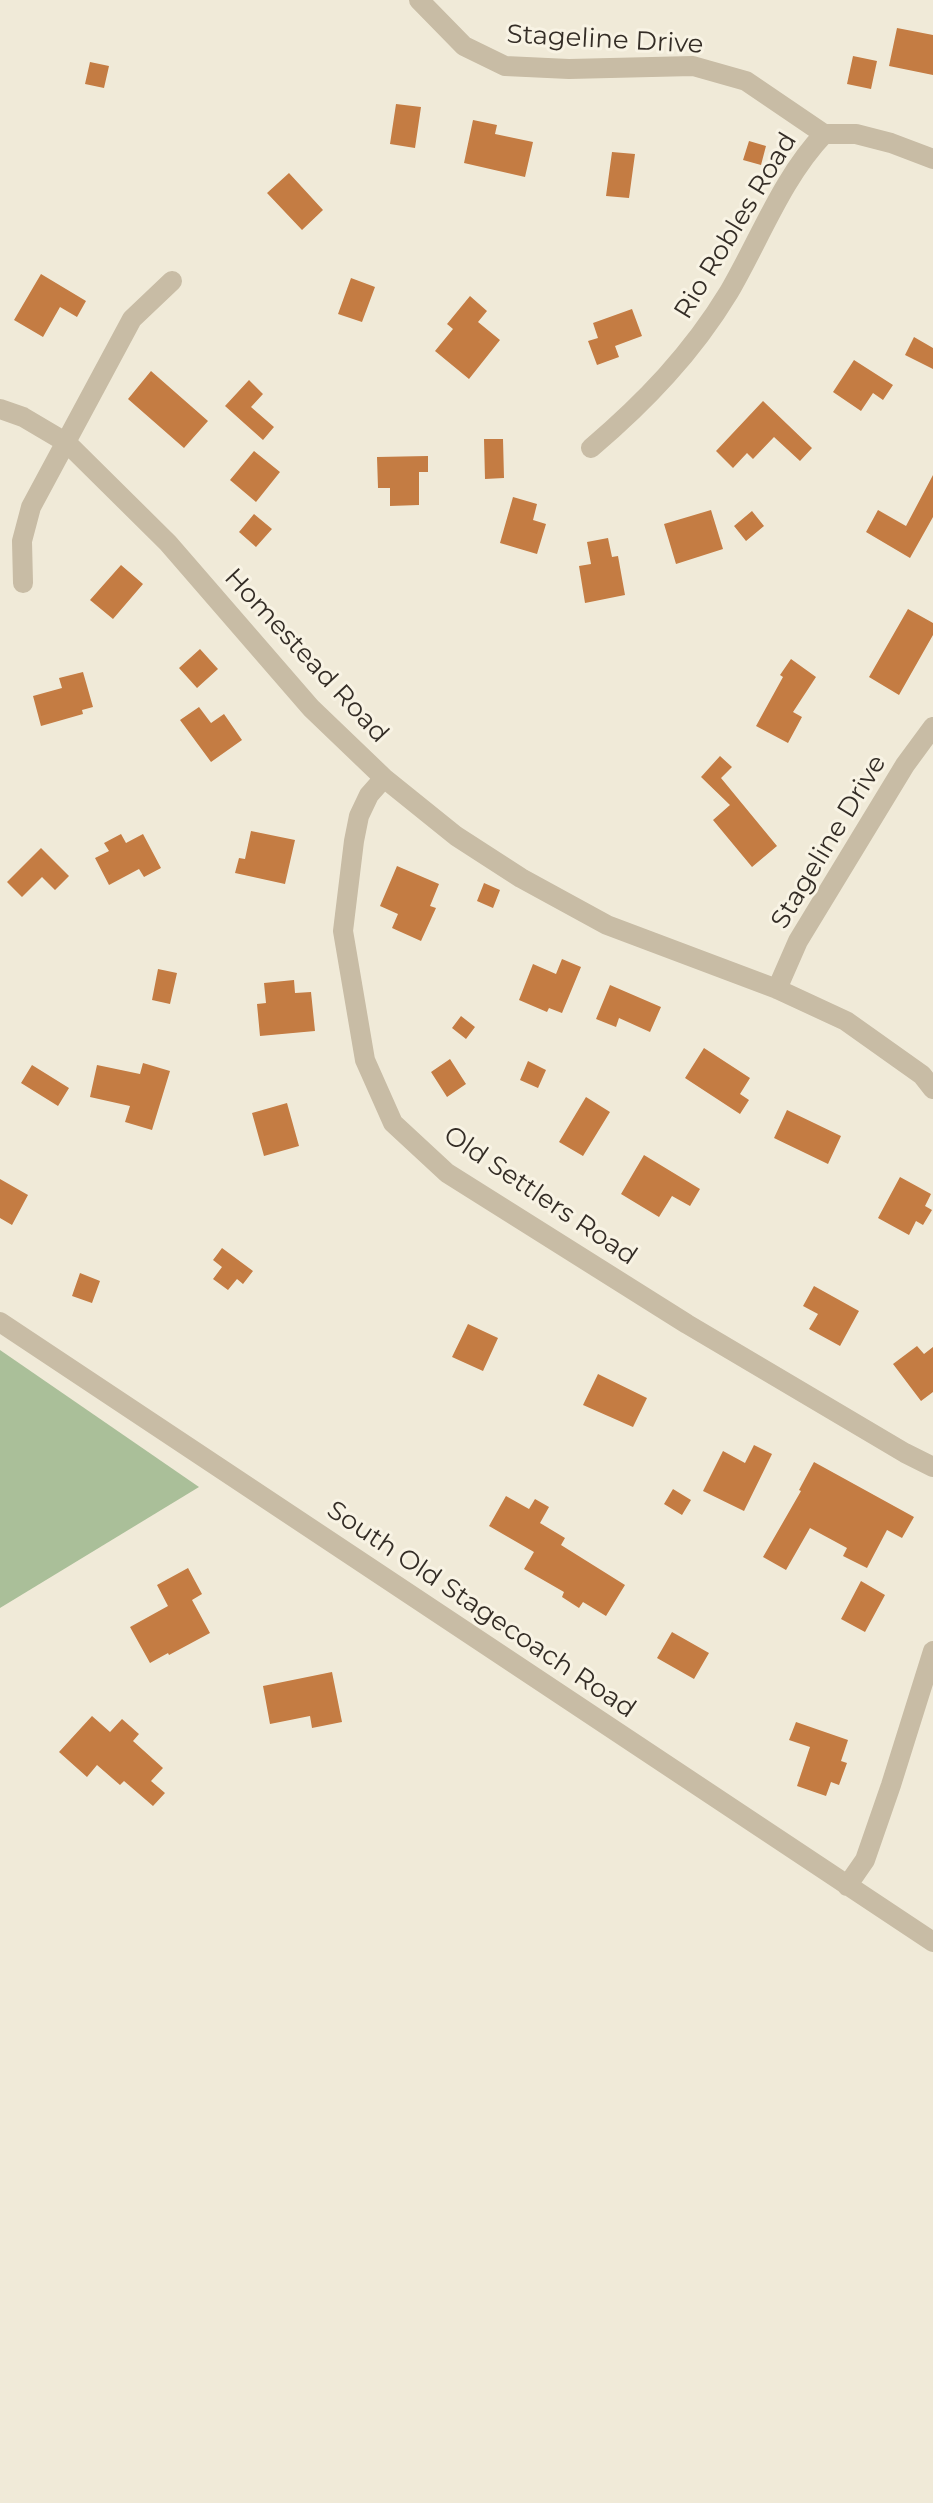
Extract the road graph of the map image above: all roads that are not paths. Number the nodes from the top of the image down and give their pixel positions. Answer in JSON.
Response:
{"nodes":[{"id":1,"x":419,"y":0,"type":"edge"},
{"id":2,"x":824,"y":134,"type":"junction"},
{"id":3,"x":933,"y":159,"type":"edge"},
{"id":4,"x":172,"y":281,"type":"dead end"},
{"id":5,"x":0,"y":409,"type":"edge"},
{"id":6,"x":67,"y":443,"type":"junction"},
{"id":7,"x":591,"y":448,"type":"dead end"},
{"id":8,"x":23,"y":583,"type":"dead end"},
{"id":9,"x":933,"y":727,"type":"edge"},
{"id":10,"x":384,"y":778,"type":"junction"},
{"id":11,"x":777,"y":989,"type":"junction"},
{"id":12,"x":933,"y":1089,"type":"edge"},
{"id":13,"x":0,"y":1322,"type":"edge"},
{"id":14,"x":933,"y":1467,"type":"edge"},
{"id":15,"x":933,"y":1651,"type":"edge"},
{"id":16,"x":847,"y":1886,"type":"junction"},
{"id":17,"x":933,"y":1942,"type":"edge"}],
"edges":[{"from":1,"to":2,"type":"street","name":"Stageline Drive"},
{"from":2,"to":3,"type":"street"},
{"from":2,"to":7,"type":"street","name":"Rio Robles Road"},
{"from":4,"to":6,"type":"street"},
{"from":5,"to":6,"type":"street","name":"Homestead Road"},
{"from":6,"to":8,"type":"street"},
{"from":6,"to":10,"type":"street","name":"Homestead Road"},
{"from":9,"to":11,"type":"street","name":"Stageline Drive"},
{"from":10,"to":11,"type":"street","name":"Homestead Road"},
{"from":10,"to":14,"type":"street","name":"Old Settlers Road"},
{"from":11,"to":12,"type":"street","name":"Homestead Road"},
{"from":13,"to":16,"type":"street","name":"South Old Stagecoach Road"},
{"from":15,"to":16,"type":"street"},
{"from":16,"to":17,"type":"street","name":"South Old Stagecoach Road"}]}
